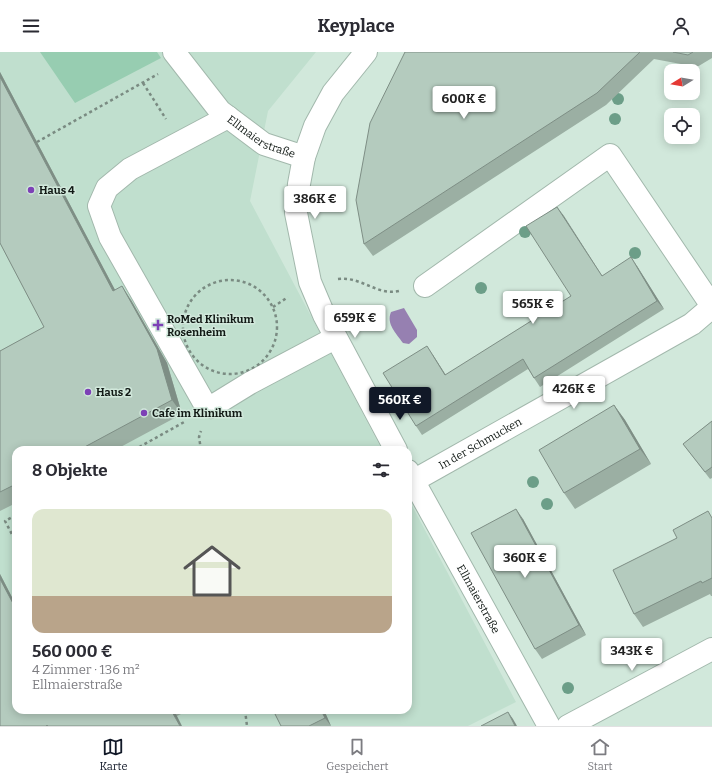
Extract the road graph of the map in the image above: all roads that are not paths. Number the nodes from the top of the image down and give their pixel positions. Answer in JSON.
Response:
{"nodes":[{"id":1,"x":366,"y":52,"type":"edge"},
{"id":2,"x":177,"y":57,"type":"edge"},
{"id":3,"x":228,"y":117,"type":"junction"},
{"id":4,"x":304,"y":157,"type":"junction"},
{"id":5,"x":425,"y":286,"type":"road end"},
{"id":6,"x":712,"y":307,"type":"edge"},
{"id":7,"x":335,"y":338,"type":"junction"},
{"id":8,"x":394,"y":446,"type":"edge"},
{"id":9,"x":412,"y":475,"type":"edge"},
{"id":10,"x":412,"y":478,"type":"edge"},
{"id":11,"x":712,"y":649,"type":"edge"},
{"id":12,"x":548,"y":726,"type":"edge"},
{"id":13,"x":568,"y":726,"type":"edge"}],
"edges":[{"from":1,"to":4,"type":"street"},
{"from":2,"to":3,"type":"street","name":"Ellmaierstraße"},
{"from":3,"to":4,"type":"street","name":"Ellmaierstraße"},
{"from":3,"to":7,"type":"street"},
{"from":4,"to":7,"type":"street","name":"Ellmaierstraße"},
{"from":5,"to":6,"type":"street"},
{"from":6,"to":9,"type":"street","name":"In der Schmucken"},
{"from":7,"to":8,"type":"street","name":"Ellmaierstraße"},
{"from":10,"to":12,"type":"street","name":"Ellmaierstraße"},
{"from":11,"to":13,"type":"street"}]}
